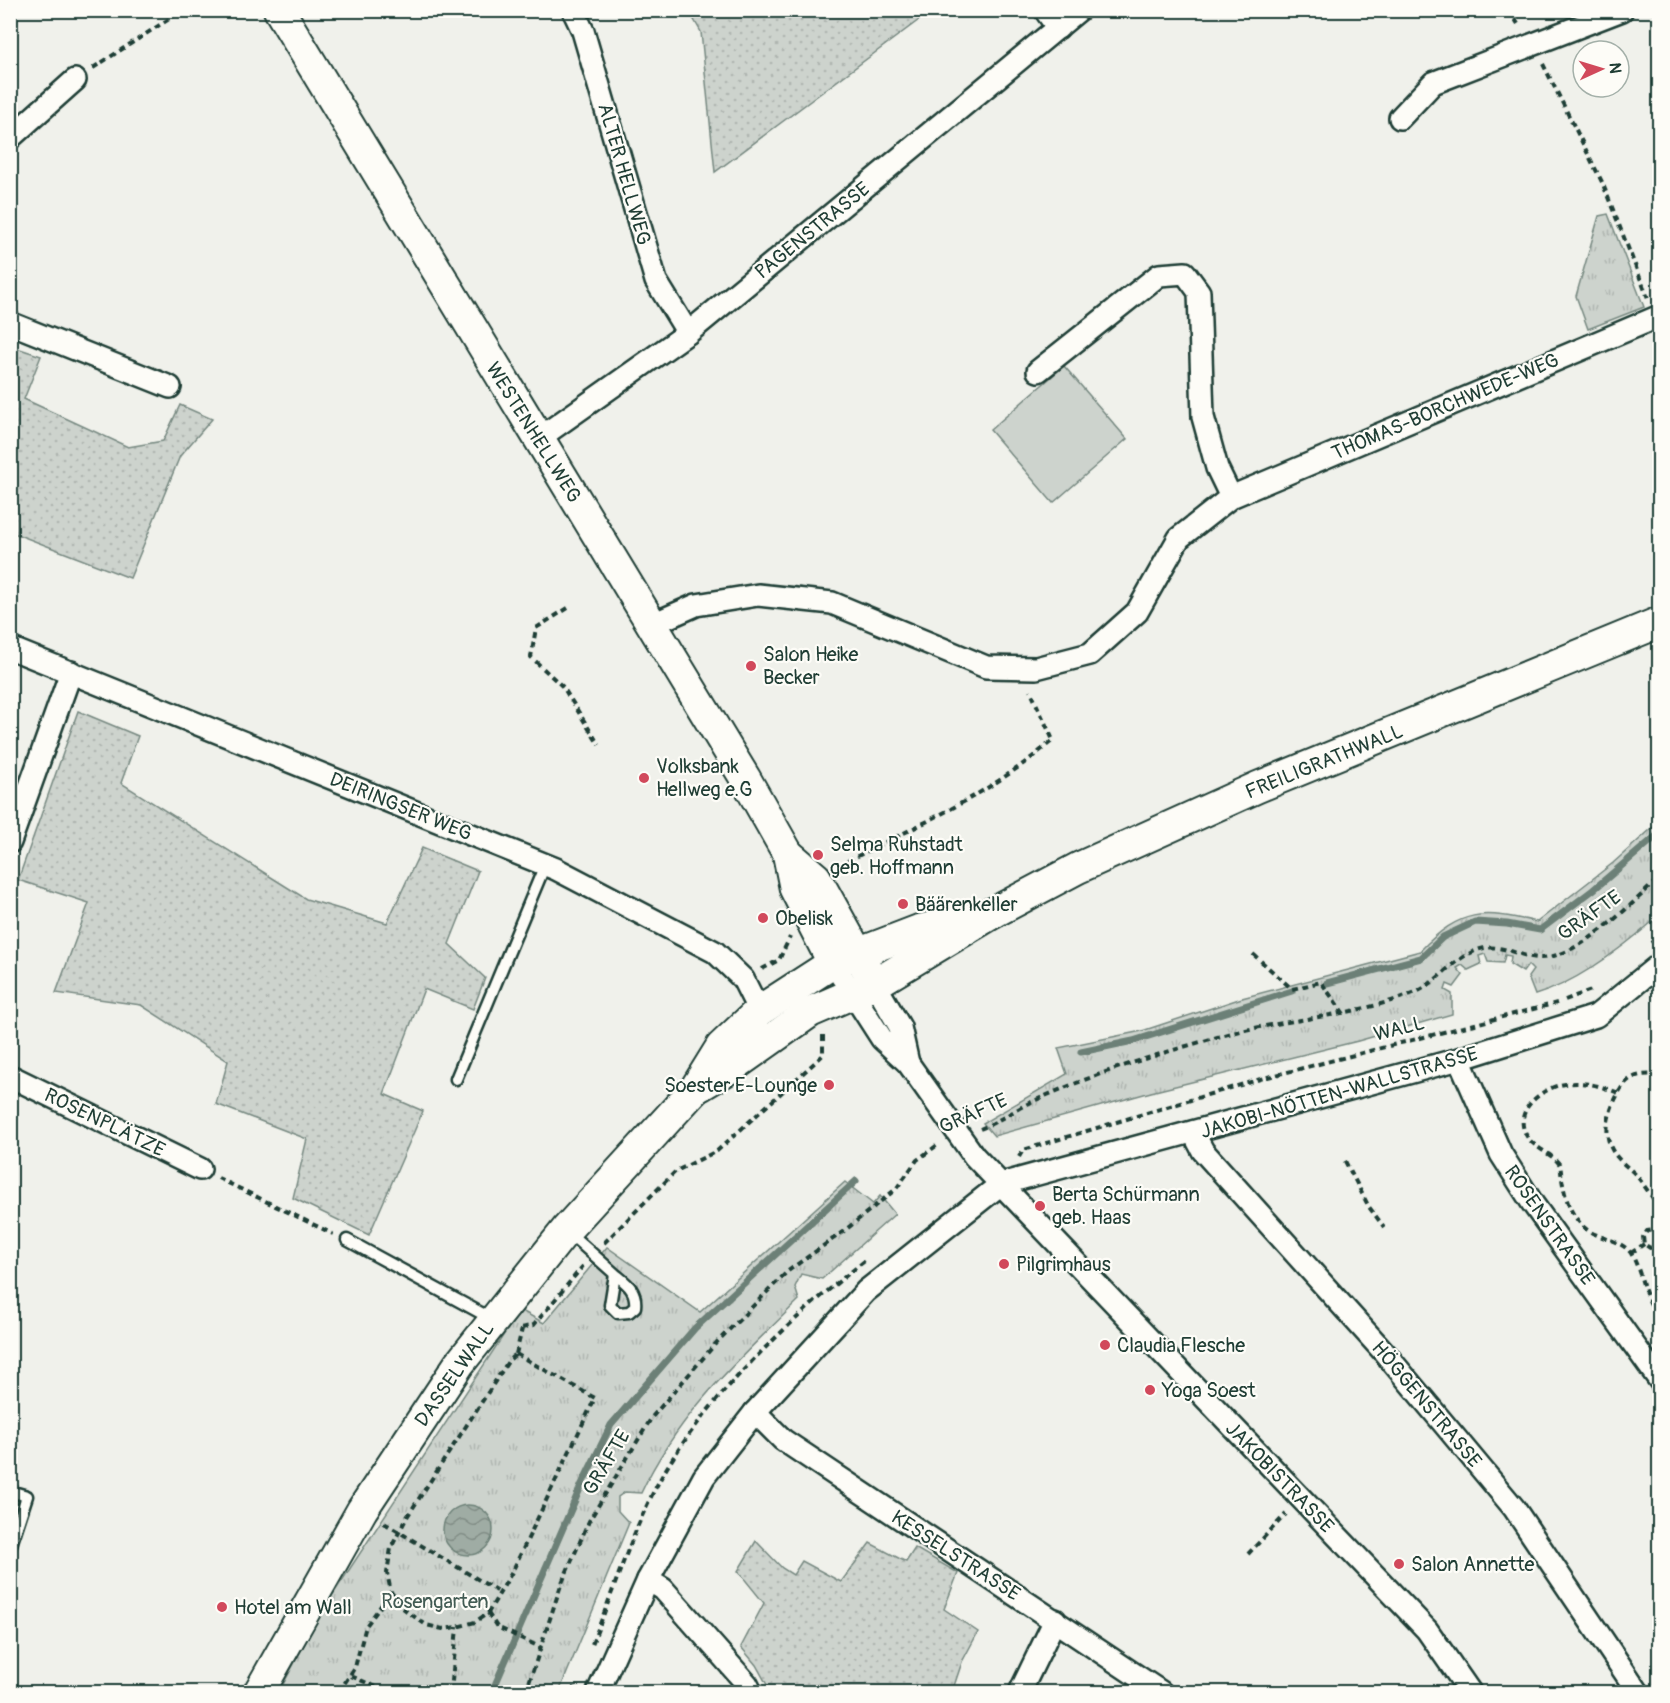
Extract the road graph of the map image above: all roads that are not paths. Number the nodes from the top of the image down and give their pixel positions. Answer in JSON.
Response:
{"nodes":[{"id":1,"x":279,"y":10,"type":"edge"},
{"id":2,"x":573,"y":10,"type":"edge"},
{"id":3,"x":1045,"y":10,"type":"edge"},
{"id":4,"x":1079,"y":10,"type":"edge"},
{"id":5,"x":1622,"y":10,"type":"edge"},
{"id":6,"x":1058,"y":28,"type":"junction"},
{"id":7,"x":75,"y":80,"type":"road end"},
{"id":8,"x":1400,"y":118,"type":"dead end"},
{"id":9,"x":10,"y":138,"type":"edge"},
{"id":10,"x":1657,"y":317,"type":"edge"},
{"id":11,"x":10,"y":323,"type":"edge"},
{"id":12,"x":688,"y":333,"type":"junction"},
{"id":13,"x":1038,"y":371,"type":"dead end"},
{"id":14,"x":170,"y":387,"type":"dead end"},
{"id":15,"x":538,"y":439,"type":"junction"},
{"id":16,"x":1231,"y":497,"type":"junction"},
{"id":17,"x":1659,"y":622,"type":"edge"},
{"id":18,"x":653,"y":624,"type":"junction"},
{"id":19,"x":10,"y":648,"type":"edge"},
{"id":20,"x":71,"y":672,"type":"junction"},
{"id":21,"x":10,"y":842,"type":"edge"},
{"id":22,"x":788,"y":854,"type":"junction"},
{"id":23,"x":545,"y":865,"type":"junction"},
{"id":24,"x":993,"y":913,"type":"junction"},
{"id":25,"x":845,"y":957,"type":"junction"},
{"id":26,"x":1659,"y":964,"type":"edge"},
{"id":27,"x":863,"y":989,"type":"junction"},
{"id":28,"x":759,"y":1011,"type":"junction"},
{"id":29,"x":1459,"y":1059,"type":"junction"},
{"id":30,"x":10,"y":1076,"type":"edge"},
{"id":31,"x":456,"y":1079,"type":"dead end"},
{"id":32,"x":695,"y":1089,"type":"junction"},
{"id":33,"x":1193,"y":1132,"type":"junction"},
{"id":34,"x":200,"y":1168,"type":"road end"},
{"id":35,"x":1001,"y":1184,"type":"junction"},
{"id":36,"x":566,"y":1230,"type":"junction"},
{"id":37,"x":347,"y":1240,"type":"road end"},
{"id":38,"x":615,"y":1274,"type":"dead end"},
{"id":39,"x":503,"y":1325,"type":"junction"},
{"id":40,"x":1659,"y":1381,"type":"edge"},
{"id":41,"x":755,"y":1412,"type":"junction"},
{"id":42,"x":10,"y":1491,"type":"edge"},
{"id":43,"x":10,"y":1548,"type":"edge"},
{"id":44,"x":648,"y":1580,"type":"junction"},
{"id":45,"x":1055,"y":1620,"type":"junction"},
{"id":46,"x":259,"y":1692,"type":"edge"},
{"id":47,"x":598,"y":1692,"type":"edge"},
{"id":48,"x":751,"y":1692,"type":"edge"},
{"id":49,"x":1020,"y":1692,"type":"edge"},
{"id":50,"x":1161,"y":1692,"type":"edge"},
{"id":51,"x":1470,"y":1692,"type":"edge"},
{"id":52,"x":1638,"y":1692,"type":"edge"}],
"edges":[{"from":1,"to":15,"type":"street","name":"WESTENHELLWEG"},
{"from":2,"to":12,"type":"street","name":"ALTER HELLWEG"},
{"from":3,"to":6,"type":"street"},
{"from":4,"to":6,"type":"street","name":"PAGENSTRASSE"},
{"from":5,"to":8,"type":"street"},
{"from":6,"to":12,"type":"street","name":"PAGENSTRASSE"},
{"from":7,"to":9,"type":"street"},
{"from":10,"to":16,"type":"street","name":"THOMAS-BORCHWEDE-WEG"},
{"from":11,"to":14,"type":"street"},
{"from":12,"to":15,"type":"street","name":"PAGENSTRASSE"},
{"from":13,"to":16,"type":"street"},
{"from":15,"to":18,"type":"street","name":"WESTENHELLWEG"},
{"from":16,"to":18,"type":"street","name":"THOMAS-BORCHWEDE-WEG"},
{"from":17,"to":24,"type":"street","name":"FREILIGRATHWALL"},
{"from":18,"to":22,"type":"street","name":"WESTENHELLWEG"},
{"from":19,"to":20,"type":"street","name":"DEIRINGSER WEG"},
{"from":20,"to":21,"type":"street"},
{"from":20,"to":23,"type":"street","name":"DEIRINGSER WEG"},
{"from":22,"to":25,"type":"street","name":"WESTENHELLWEG"},
{"from":22,"to":25,"type":"street","name":"WESTENHELLWEG"},
{"from":23,"to":28,"type":"street","name":"DEIRINGSER WEG"},
{"from":23,"to":31,"type":"lane"},
{"from":24,"to":25,"type":"street","name":"FREILIGRATHWALL"},
{"from":24,"to":27,"type":"street","name":"FREILIGRATHWALL"},
{"from":25,"to":27,"type":"street","name":"WESTENHELLWEG"},
{"from":25,"to":28,"type":"street","name":"DASSELWALL"},
{"from":26,"to":29,"type":"street","name":"JAKOBI-NÖTTEN-WALLSTRASSE"},
{"from":27,"to":32,"type":"street","name":"DASSELWALL"},
{"from":27,"to":35,"type":"street","name":"JAKOBISTRASSE"},
{"from":28,"to":32,"type":"street","name":"DASSELWALL"},
{"from":29,"to":33,"type":"street","name":"JAKOBI-NÖTTEN-WALLSTRASSE"},
{"from":29,"to":40,"type":"street","name":"ROSENSTRASSE"},
{"from":30,"to":34,"type":"street","name":"ROSENPLÄTZE"},
{"from":32,"to":36,"type":"street","name":"DASSELWALL"},
{"from":33,"to":35,"type":"street","name":"JAKOBI-NÖTTEN-WALLSTRASSE"},
{"from":33,"to":52,"type":"street","name":"HÖGGENSTRASSE"},
{"from":35,"to":41,"type":"street"},
{"from":35,"to":51,"type":"street","name":"JAKOBISTRASSE"},
{"from":36,"to":38,"type":"lane"},
{"from":36,"to":39,"type":"street","name":"DASSELWALL"},
{"from":37,"to":39,"type":"lane"},
{"from":39,"to":46,"type":"street","name":"DASSELWALL"},
{"from":41,"to":44,"type":"street"},
{"from":41,"to":45,"type":"street","name":"KESSELSTRASSE"},
{"from":42,"to":43,"type":"lane"},
{"from":44,"to":47,"type":"street"},
{"from":44,"to":48,"type":"street"},
{"from":45,"to":49,"type":"street"},
{"from":45,"to":50,"type":"street","name":"KESSELSTRASSE"}]}
